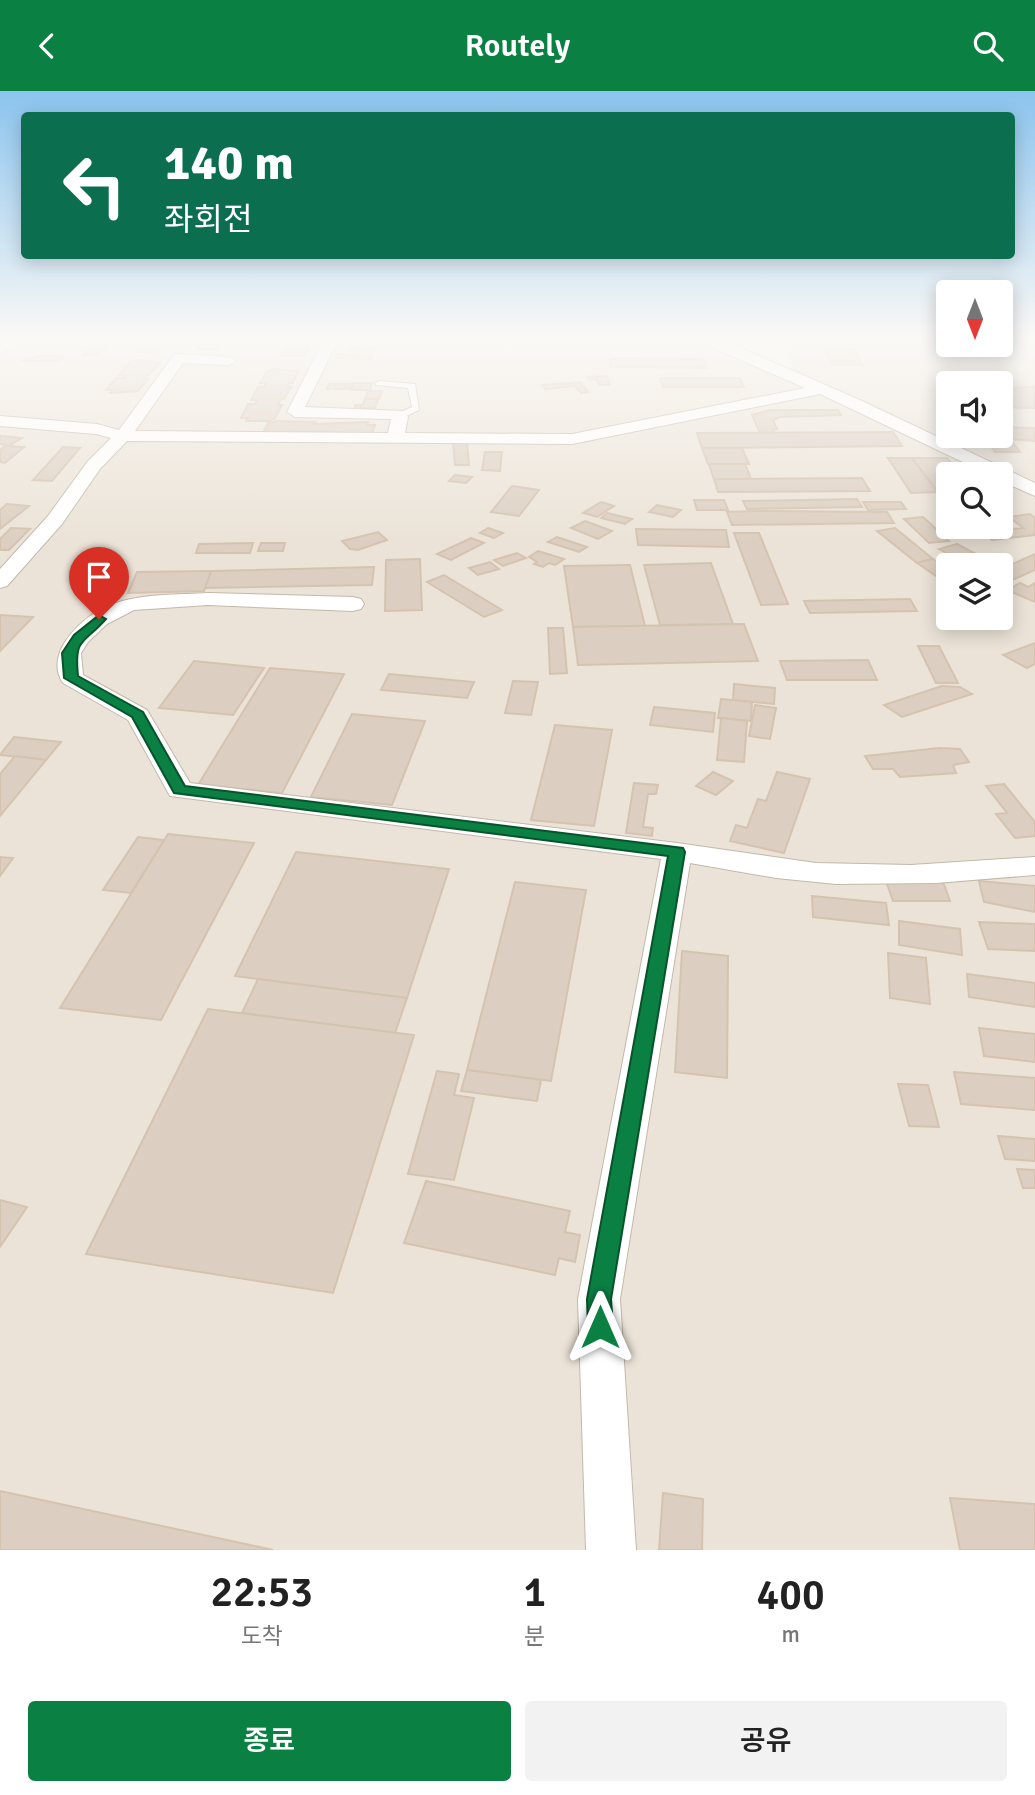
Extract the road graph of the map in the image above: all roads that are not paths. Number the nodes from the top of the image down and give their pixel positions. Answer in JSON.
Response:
{"nodes":[{"id":1,"x":144,"y":406,"type":"edge"},
{"id":2,"x":298,"y":406,"type":"edge"},
{"id":3,"x":415,"y":406,"type":"edge"},
{"id":4,"x":740,"y":406,"type":"edge"},
{"id":5,"x":856,"y":406,"type":"edge"},
{"id":6,"x":399,"y":416,"type":"junction"},
{"id":7,"x":0,"y":421,"type":"edge"},
{"id":8,"x":122,"y":436,"type":"junction"},
{"id":9,"x":395,"y":438,"type":"junction"},
{"id":10,"x":1035,"y":490,"type":"edge"},
{"id":11,"x":0,"y":582,"type":"edge"},
{"id":12,"x":353,"y":604,"type":"dead end"},
{"id":13,"x":677,"y":852,"type":"junction"},
{"id":14,"x":1035,"y":866,"type":"edge"},
{"id":15,"x":611,"y":1550,"type":"edge"}],
"edges":[{"from":1,"to":8,"type":"street"},
{"from":2,"to":6,"type":"street"},
{"from":3,"to":6,"type":"lane"},
{"from":4,"to":9,"type":"street"},
{"from":5,"to":10,"type":"street"},
{"from":6,"to":9,"type":"street"},
{"from":7,"to":8,"type":"street"},
{"from":8,"to":9,"type":"street"},
{"from":8,"to":11,"type":"street"},
{"from":12,"to":13,"type":"street"},
{"from":13,"to":14,"type":"street"},
{"from":13,"to":15,"type":"street"}]}
